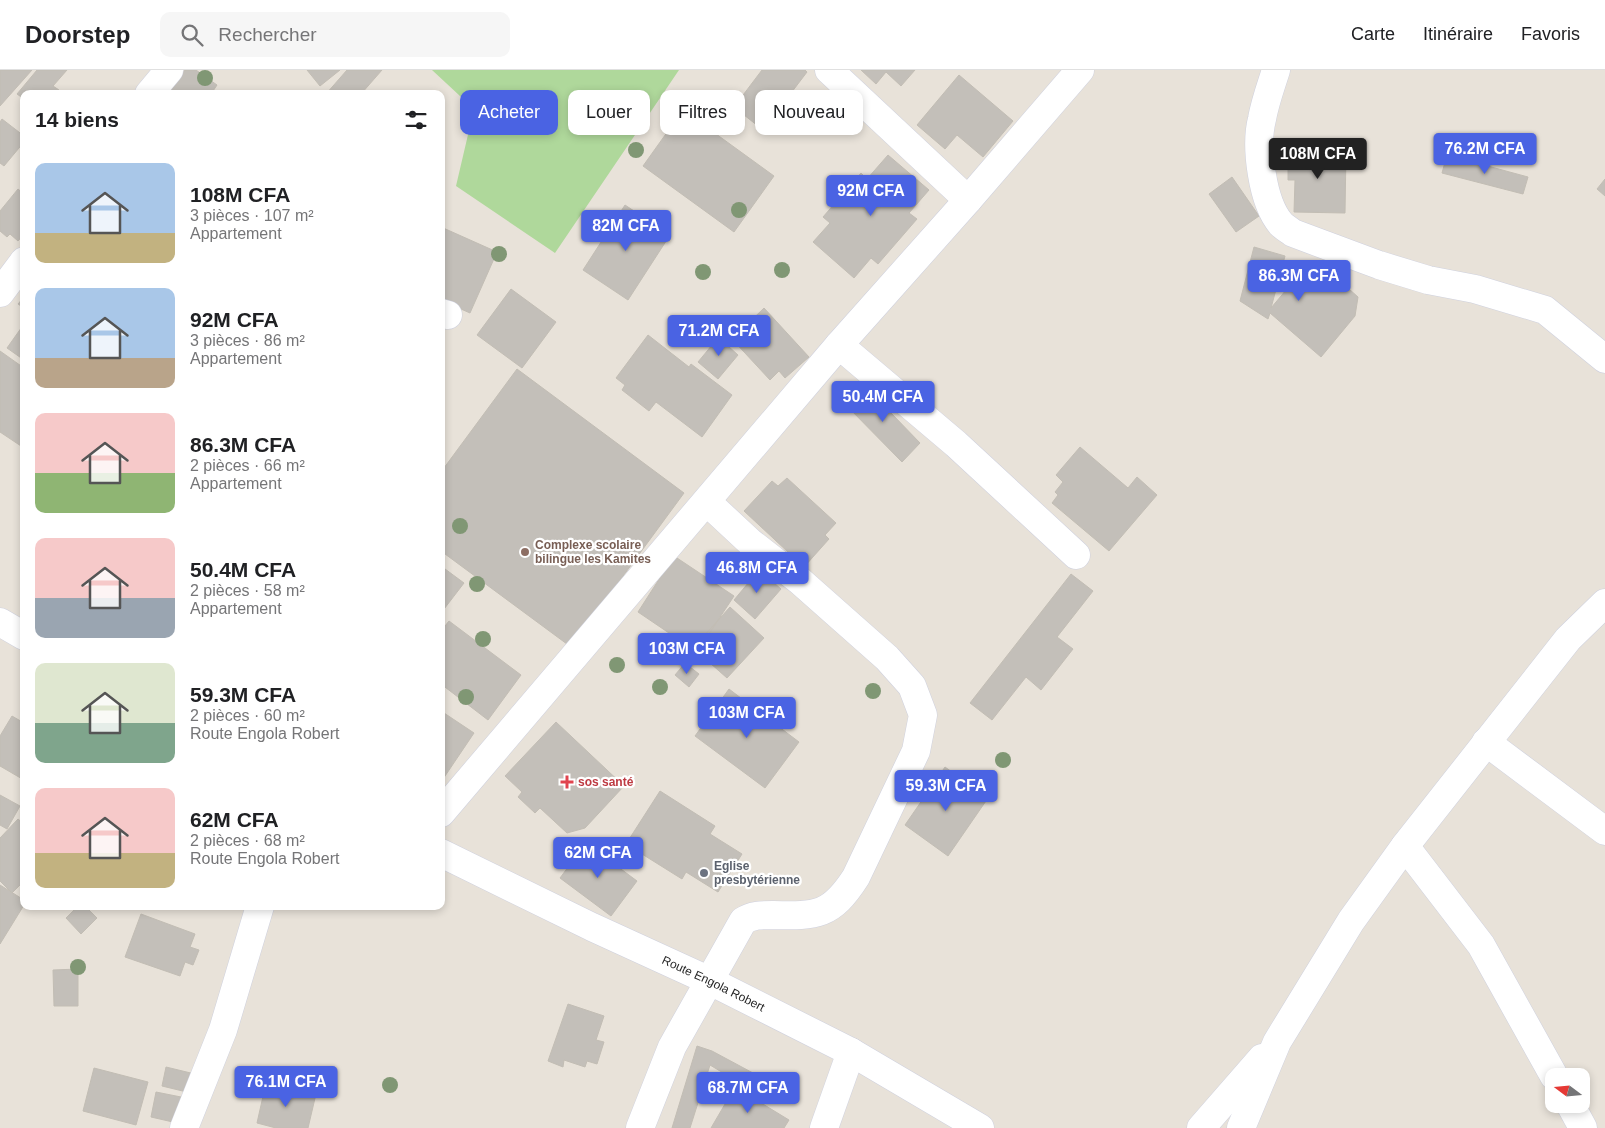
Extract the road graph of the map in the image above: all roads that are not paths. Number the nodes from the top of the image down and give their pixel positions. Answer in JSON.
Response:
{"nodes":[{"id":1,"x":169,"y":70,"type":"edge"},
{"id":2,"x":829,"y":70,"type":"edge"},
{"id":3,"x":1080,"y":70,"type":"edge"},
{"id":4,"x":1276,"y":70,"type":"edge"},
{"id":5,"x":152,"y":90,"type":"edge"},
{"id":6,"x":968,"y":200,"type":"junction"},
{"id":7,"x":20,"y":266,"type":"edge"},
{"id":8,"x":0,"y":292,"type":"edge"},
{"id":9,"x":839,"y":345,"type":"junction"},
{"id":10,"x":1605,"y":359,"type":"edge"},
{"id":11,"x":707,"y":502,"type":"junction"},
{"id":12,"x":1076,"y":555,"type":"dead end"},
{"id":13,"x":1605,"y":603,"type":"edge"},
{"id":14,"x":0,"y":622,"type":"edge"},
{"id":15,"x":20,"y":634,"type":"edge"},
{"id":16,"x":1486,"y":742,"type":"junction"},
{"id":17,"x":445,"y":808,"type":"edge"},
{"id":18,"x":1605,"y":831,"type":"edge"},
{"id":19,"x":1405,"y":846,"type":"junction"},
{"id":20,"x":445,"y":855,"type":"edge"},
{"id":21,"x":259,"y":910,"type":"edge"},
{"id":22,"x":710,"y":981,"type":"junction"},
{"id":23,"x":1277,"y":1042,"type":"junction"},
{"id":24,"x":851,"y":1052,"type":"junction"},
{"id":25,"x":1549,"y":1068,"type":"edge"},
{"id":26,"x":1575,"y":1113,"type":"edge"},
{"id":27,"x":184,"y":1128,"type":"edge"},
{"id":28,"x":640,"y":1128,"type":"edge"},
{"id":29,"x":824,"y":1128,"type":"edge"},
{"id":30,"x":979,"y":1128,"type":"edge"},
{"id":31,"x":1201,"y":1128,"type":"edge"},
{"id":32,"x":1241,"y":1128,"type":"edge"},
{"id":33,"x":1583,"y":1128,"type":"edge"}],
"edges":[{"from":1,"to":5,"type":"street"},
{"from":2,"to":6,"type":"street"},
{"from":3,"to":6,"type":"street"},
{"from":4,"to":10,"type":"street"},
{"from":6,"to":9,"type":"street"},
{"from":7,"to":8,"type":"street"},
{"from":9,"to":11,"type":"street"},
{"from":9,"to":12,"type":"street"},
{"from":11,"to":17,"type":"street"},
{"from":11,"to":22,"type":"street"},
{"from":13,"to":16,"type":"street"},
{"from":14,"to":15,"type":"street"},
{"from":16,"to":18,"type":"street"},
{"from":16,"to":19,"type":"street"},
{"from":19,"to":23,"type":"street"},
{"from":19,"to":25,"type":"street"},
{"from":20,"to":22,"type":"street","name":"Route Engola Robert"},
{"from":21,"to":27,"type":"street"},
{"from":22,"to":24,"type":"street","name":"Route Engola Robert"},
{"from":22,"to":28,"type":"street"},
{"from":23,"to":31,"type":"street"},
{"from":23,"to":32,"type":"street"},
{"from":24,"to":29,"type":"street"},
{"from":24,"to":30,"type":"street","name":"Route Engola Robert"},
{"from":26,"to":33,"type":"street"}]}
